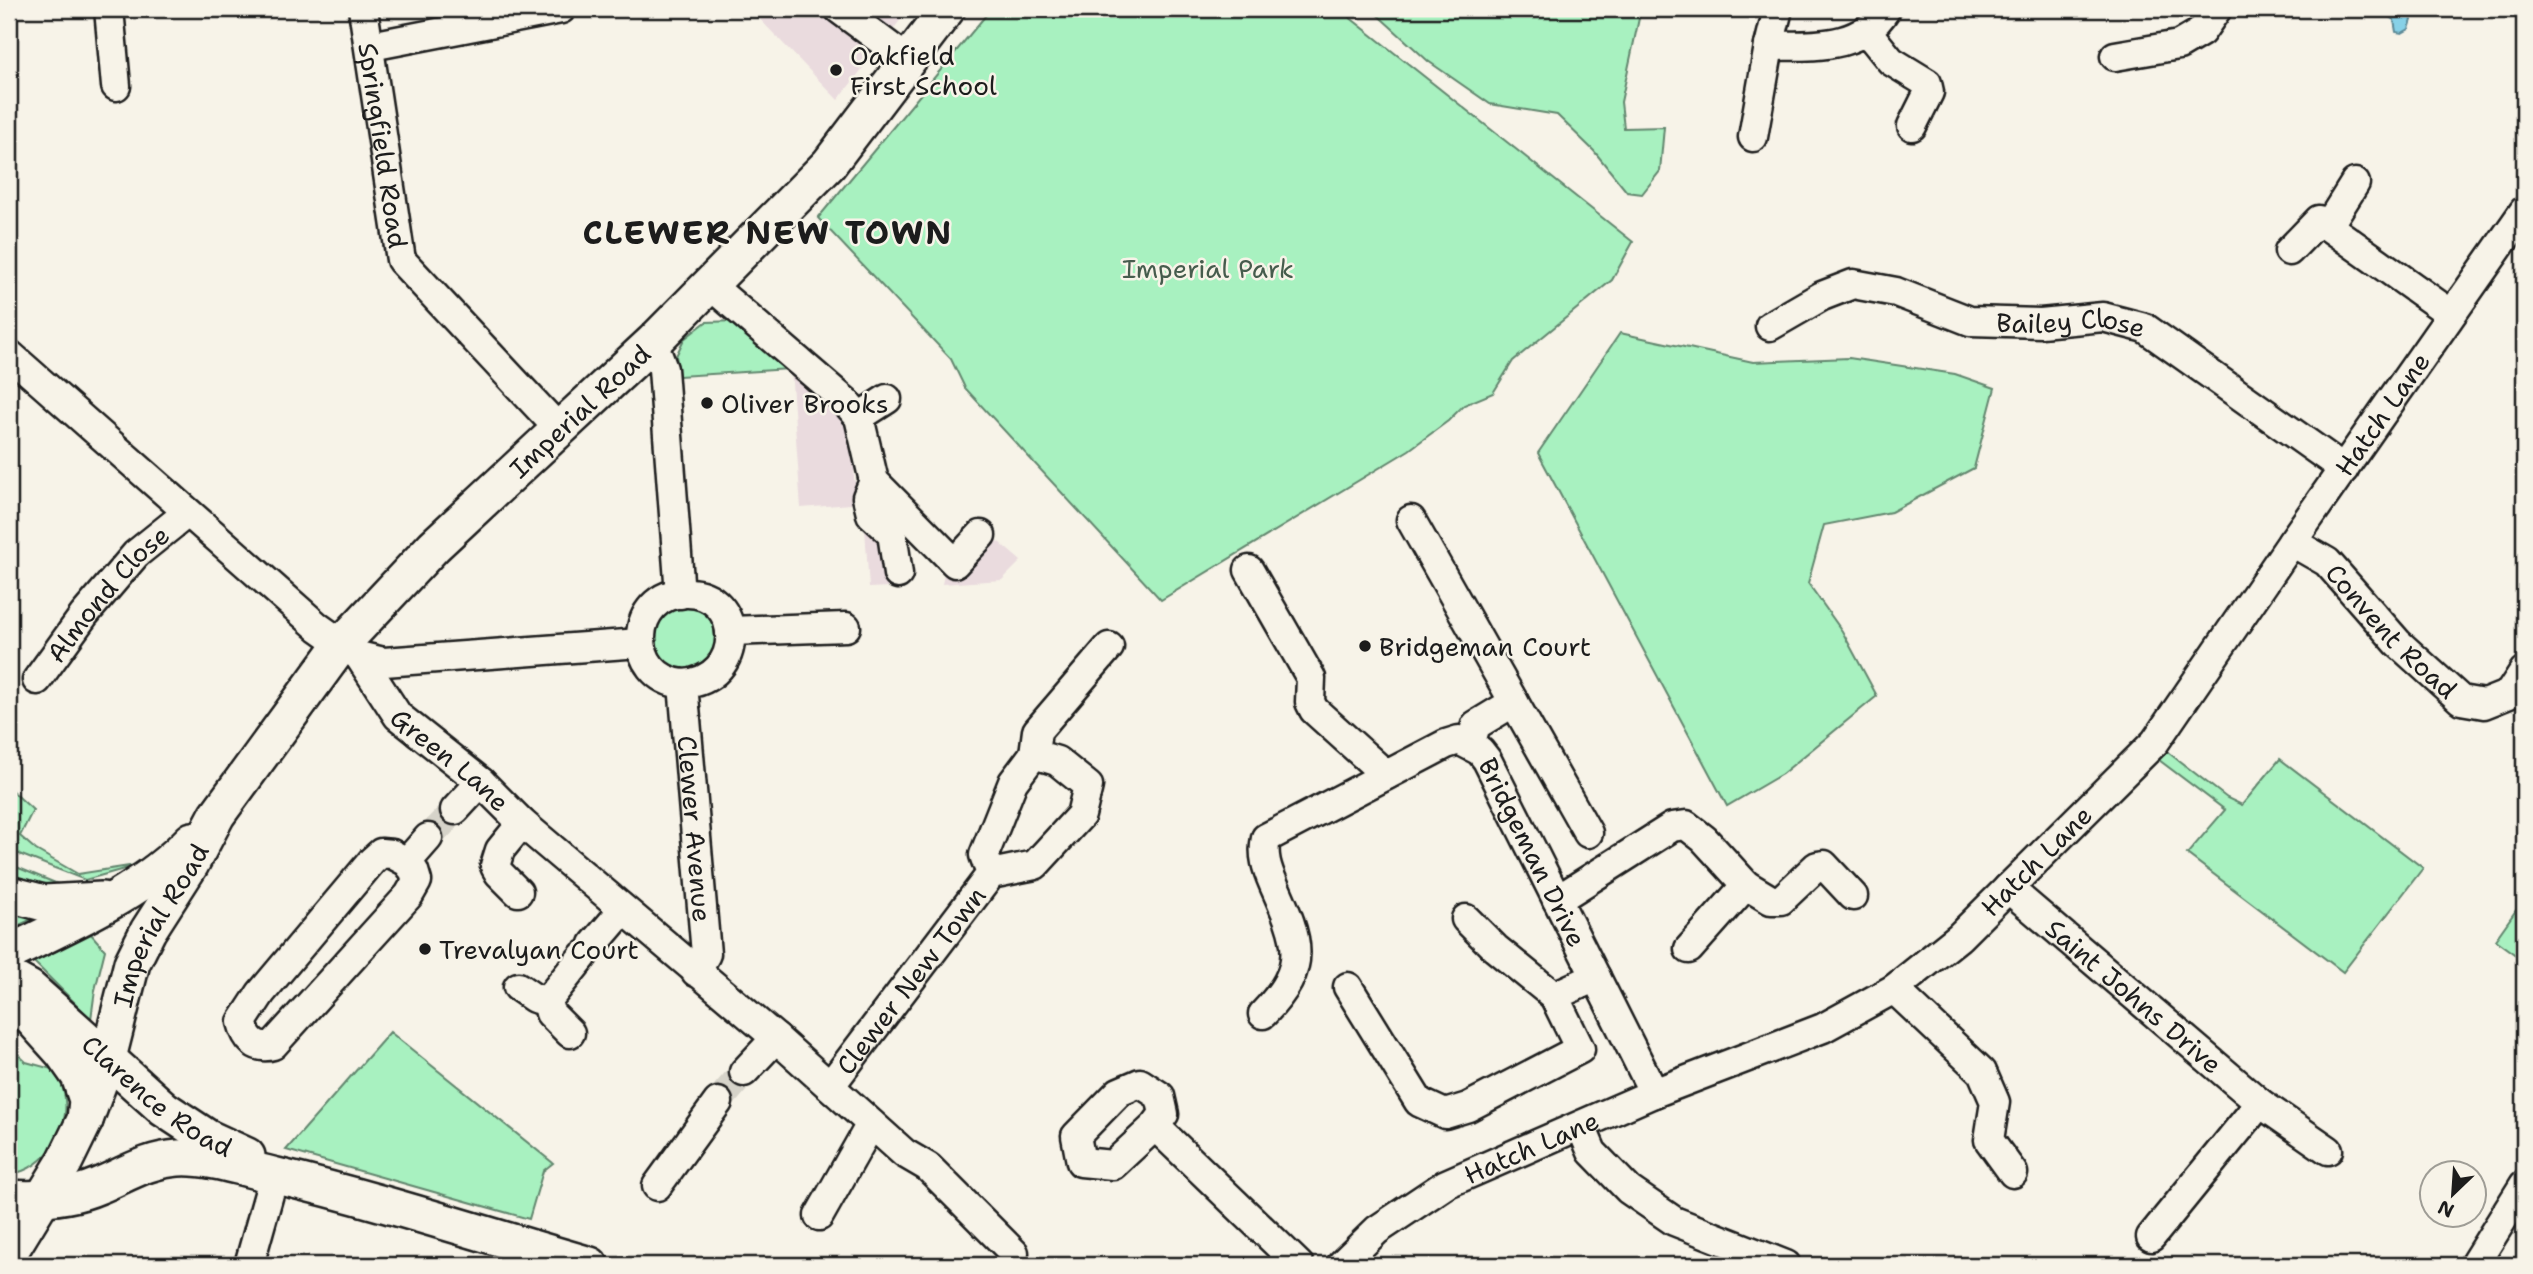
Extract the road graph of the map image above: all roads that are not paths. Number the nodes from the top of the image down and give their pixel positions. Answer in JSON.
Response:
{"nodes":[{"id":1,"x":108,"y":9,"type":"edge"},
{"id":2,"x":363,"y":9,"type":"edge"},
{"id":3,"x":561,"y":9,"type":"edge"},
{"id":4,"x":839,"y":9,"type":"edge"},
{"id":5,"x":947,"y":9,"type":"edge"},
{"id":6,"x":1778,"y":9,"type":"edge"},
{"id":7,"x":1886,"y":9,"type":"edge"},
{"id":8,"x":2217,"y":9,"type":"edge"},
{"id":9,"x":1866,"y":30,"type":"junction"},
{"id":10,"x":371,"y":46,"type":"junction"},
{"id":11,"x":1769,"y":46,"type":"junction"},
{"id":12,"x":2115,"y":56,"type":"dead end"},
{"id":13,"x":909,"y":61,"type":"junction"},
{"id":14,"x":116,"y":86,"type":"dead end"},
{"id":15,"x":1912,"y":126,"type":"dead end"},
{"id":16,"x":1753,"y":137,"type":"dead end"},
{"id":17,"x":2356,"y":183,"type":"dead end"},
{"id":18,"x":2524,"y":211,"type":"edge"},
{"id":19,"x":2324,"y":223,"type":"junction"},
{"id":20,"x":2289,"y":251,"type":"dead end"},
{"id":21,"x":710,"y":285,"type":"junction"},
{"id":22,"x":2451,"y":314,"type":"junction"},
{"id":23,"x":1770,"y":326,"type":"dead end"},
{"id":24,"x":653,"y":342,"type":"junction"},
{"id":25,"x":9,"y":354,"type":"edge"},
{"id":26,"x":887,"y":399,"type":"dead end"},
{"id":27,"x":859,"y":417,"type":"junction"},
{"id":28,"x":559,"y":429,"type":"junction"},
{"id":29,"x":2344,"y":470,"type":"junction"},
{"id":30,"x":874,"y":481,"type":"junction"},
{"id":31,"x":187,"y":513,"type":"junction"},
{"id":32,"x":1411,"y":520,"type":"dead end"},
{"id":33,"x":981,"y":535,"type":"dead end"},
{"id":34,"x":2292,"y":542,"type":"junction"},
{"id":35,"x":1249,"y":569,"type":"dead end"},
{"id":36,"x":898,"y":574,"type":"dead end"},
{"id":37,"x":680,"y":594,"type":"junction"},
{"id":38,"x":846,"y":627,"type":"dead end"},
{"id":39,"x":730,"y":631,"type":"junction"},
{"id":40,"x":640,"y":643,"type":"junction"},
{"id":41,"x":1109,"y":647,"type":"dead end"},
{"id":42,"x":350,"y":651,"type":"junction"},
{"id":43,"x":2524,"y":671,"type":"edge"},
{"id":44,"x":37,"y":680,"type":"dead end"},
{"id":45,"x":683,"y":684,"type":"junction"},
{"id":46,"x":1514,"y":702,"type":"junction"},
{"id":47,"x":1470,"y":745,"type":"junction"},
{"id":48,"x":1034,"y":754,"type":"junction"},
{"id":49,"x":1385,"y":775,"type":"junction"},
{"id":50,"x":481,"y":782,"type":"junction"},
{"id":51,"x":455,"y":810,"type":"tunnel mouth"},
{"id":52,"x":217,"y":815,"type":"junction"},
{"id":53,"x":522,"y":823,"type":"junction"},
{"id":54,"x":1588,"y":833,"type":"dead end"},
{"id":55,"x":428,"y":838,"type":"tunnel mouth"},
{"id":56,"x":407,"y":862,"type":"junction"},
{"id":57,"x":991,"y":874,"type":"junction"},
{"id":58,"x":1746,"y":885,"type":"junction"},
{"id":59,"x":2008,"y":888,"type":"junction"},
{"id":60,"x":518,"y":892,"type":"dead end"},
{"id":61,"x":9,"y":894,"type":"edge"},
{"id":62,"x":1853,"y":897,"type":"dead end"},
{"id":63,"x":118,"y":898,"type":"junction"},
{"id":64,"x":1557,"y":900,"type":"junction"},
{"id":65,"x":624,"y":910,"type":"junction"},
{"id":66,"x":1466,"y":919,"type":"dead end"},
{"id":67,"x":1689,"y":949,"type":"dead end"},
{"id":68,"x":9,"y":953,"type":"edge"},
{"id":69,"x":696,"y":972,"type":"junction"},
{"id":70,"x":1596,"y":977,"type":"junction"},
{"id":71,"x":14,"y":981,"type":"edge"},
{"id":72,"x":518,"y":987,"type":"dead end"},
{"id":73,"x":1348,"y":987,"type":"dead end"},
{"id":74,"x":1894,"y":989,"type":"junction"},
{"id":75,"x":1554,"y":996,"type":"junction"},
{"id":76,"x":547,"y":1000,"type":"junction"},
{"id":77,"x":1262,"y":1014,"type":"dead end"},
{"id":78,"x":570,"y":1033,"type":"dead end"},
{"id":79,"x":776,"y":1038,"type":"junction"},
{"id":80,"x":108,"y":1058,"type":"junction"},
{"id":81,"x":744,"y":1072,"type":"tunnel mouth"},
{"id":82,"x":830,"y":1086,"type":"junction"},
{"id":83,"x":1654,"y":1093,"type":"junction"},
{"id":84,"x":718,"y":1102,"type":"tunnel mouth"},
{"id":85,"x":2260,"y":1103,"type":"junction"},
{"id":86,"x":85,"y":1121,"type":"junction"},
{"id":87,"x":871,"y":1124,"type":"junction"},
{"id":88,"x":1155,"y":1126,"type":"dead end"},
{"id":89,"x":1581,"y":1126,"type":"junction"},
{"id":90,"x":2328,"y":1150,"type":"dead end"},
{"id":91,"x":2013,"y":1173,"type":"dead end"},
{"id":92,"x":274,"y":1175,"type":"junction"},
{"id":93,"x":2524,"y":1185,"type":"edge"},
{"id":94,"x":656,"y":1186,"type":"dead end"},
{"id":95,"x":324,"y":1188,"type":"junction"},
{"id":96,"x":25,"y":1199,"type":"edge"},
{"id":97,"x":818,"y":1216,"type":"dead end"},
{"id":98,"x":2151,"y":1237,"type":"dead end"},
{"id":99,"x":9,"y":1253,"type":"edge"},
{"id":100,"x":1014,"y":1253,"type":"dead end"},
{"id":101,"x":249,"y":1265,"type":"edge"},
{"id":102,"x":590,"y":1265,"type":"edge"},
{"id":103,"x":1299,"y":1265,"type":"edge"},
{"id":104,"x":1341,"y":1265,"type":"edge"},
{"id":105,"x":1786,"y":1265,"type":"edge"},
{"id":106,"x":2474,"y":1265,"type":"edge"}],
"edges":[{"from":1,"to":14,"type":"street"},
{"from":2,"to":10,"type":"street","name":"Springfield Road"},
{"from":3,"to":10,"type":"street"},
{"from":4,"to":13,"type":"street"},
{"from":5,"to":13,"type":"main road","name":"Imperial Road"},
{"from":6,"to":11,"type":"street"},
{"from":7,"to":9,"type":"street"},
{"from":8,"to":12,"type":"street"},
{"from":9,"to":11,"type":"street"},
{"from":9,"to":15,"type":"street"},
{"from":10,"to":28,"type":"street","name":"Springfield Road"},
{"from":11,"to":16,"type":"street"},
{"from":13,"to":21,"type":"main road","name":"Imperial Road"},
{"from":17,"to":19,"type":"street"},
{"from":18,"to":22,"type":"street","name":"Hatch Lane"},
{"from":19,"to":20,"type":"street"},
{"from":19,"to":22,"type":"street"},
{"from":21,"to":24,"type":"main road","name":"Imperial Road"},
{"from":21,"to":27,"type":"street"},
{"from":22,"to":29,"type":"street","name":"Hatch Lane"},
{"from":23,"to":29,"type":"street","name":"Bailey Close"},
{"from":24,"to":28,"type":"main road","name":"Imperial Road"},
{"from":24,"to":37,"type":"street"},
{"from":25,"to":31,"type":"street","name":"Green Lane"},
{"from":26,"to":27,"type":"street"},
{"from":27,"to":30,"type":"street"},
{"from":28,"to":42,"type":"main road","name":"Imperial Road"},
{"from":29,"to":34,"type":"street","name":"Hatch Lane"},
{"from":30,"to":33,"type":"street"},
{"from":30,"to":36,"type":"street"},
{"from":31,"to":42,"type":"street","name":"Green Lane"},
{"from":31,"to":44,"type":"street","name":"Almond Close"},
{"from":32,"to":46,"type":"street"},
{"from":34,"to":43,"type":"street","name":"Convent Road"},
{"from":34,"to":59,"type":"street","name":"Hatch Lane"},
{"from":35,"to":49,"type":"street"},
{"from":37,"to":39,"type":"street"},
{"from":37,"to":40,"type":"street"},
{"from":38,"to":39,"type":"street"},
{"from":39,"to":45,"type":"street"},
{"from":40,"to":42,"type":"street"},
{"from":40,"to":45,"type":"street"},
{"from":41,"to":48,"type":"street"},
{"from":42,"to":50,"type":"street","name":"Green Lane"},
{"from":42,"to":52,"type":"main road","name":"Imperial Road"},
{"from":45,"to":69,"type":"street","name":"Clewer Avenue"},
{"from":46,"to":47,"type":"street"},
{"from":46,"to":54,"type":"street"},
{"from":47,"to":49,"type":"street","name":"Bridgeman Drive"},
{"from":47,"to":64,"type":"street","name":"Bridgeman Drive"},
{"from":48,"to":57,"type":"street","name":"Clewer New Town"},
{"from":48,"to":57,"type":"street","name":"Clewer New Town"},
{"from":49,"to":77,"type":"street","name":"Bridgeman Drive"},
{"from":50,"to":51,"type":"street"},
{"from":50,"to":53,"type":"street","name":"Green Lane"},
{"from":52,"to":63,"type":"main road","name":"Imperial Road"},
{"from":52,"to":80,"type":"main road","name":"Imperial Road"},
{"from":53,"to":60,"type":"street"},
{"from":53,"to":65,"type":"street","name":"Green Lane"},
{"from":55,"to":56,"type":"street"},
{"from":56,"to":56,"type":"street"},
{"from":57,"to":82,"type":"street","name":"Clewer New Town"},
{"from":58,"to":62,"type":"street"},
{"from":58,"to":64,"type":"street"},
{"from":58,"to":67,"type":"street"},
{"from":59,"to":74,"type":"street","name":"Hatch Lane"},
{"from":59,"to":85,"type":"street","name":"Saint Johns Drive"},
{"from":61,"to":63,"type":"main road"},
{"from":63,"to":68,"type":"main road","name":"Imperial Road"},
{"from":64,"to":70,"type":"street","name":"Bridgeman Drive"},
{"from":65,"to":69,"type":"street","name":"Green Lane"},
{"from":65,"to":76,"type":"street"},
{"from":66,"to":75,"type":"street"},
{"from":69,"to":79,"type":"street","name":"Green Lane"},
{"from":70,"to":75,"type":"street"},
{"from":70,"to":83,"type":"street","name":"Bridgeman Drive"},
{"from":71,"to":80,"type":"main road","name":"Clarence Road"},
{"from":71,"to":86,"type":"main road"},
{"from":72,"to":76,"type":"street"},
{"from":73,"to":75,"type":"street"},
{"from":74,"to":83,"type":"street","name":"Hatch Lane"},
{"from":74,"to":91,"type":"street"},
{"from":76,"to":78,"type":"street"},
{"from":79,"to":81,"type":"street"},
{"from":79,"to":82,"type":"street","name":"Green Lane"},
{"from":80,"to":86,"type":"main road","name":"Imperial Road"},
{"from":80,"to":95,"type":"main road","name":"Clarence Road"},
{"from":82,"to":87,"type":"street","name":"Green Lane"},
{"from":83,"to":89,"type":"street","name":"Hatch Lane"},
{"from":84,"to":94,"type":"street"},
{"from":85,"to":90,"type":"street","name":"Saint Johns Drive"},
{"from":85,"to":98,"type":"street"},
{"from":86,"to":96,"type":"main road","name":"Imperial Road"},
{"from":87,"to":97,"type":"street"},
{"from":87,"to":100,"type":"street","name":"Green Lane"},
{"from":88,"to":103,"type":"street"},
{"from":89,"to":104,"type":"street","name":"Hatch Lane"},
{"from":89,"to":105,"type":"street"},
{"from":92,"to":95,"type":"main road","name":"Clarence Road"},
{"from":92,"to":96,"type":"main road","name":"Clarence Road"},
{"from":92,"to":101,"type":"street"},
{"from":93,"to":106,"type":"street"},
{"from":95,"to":102,"type":"main road","name":"Clarence Road"},
{"from":96,"to":99,"type":"main road","name":"Imperial Road"}]}
